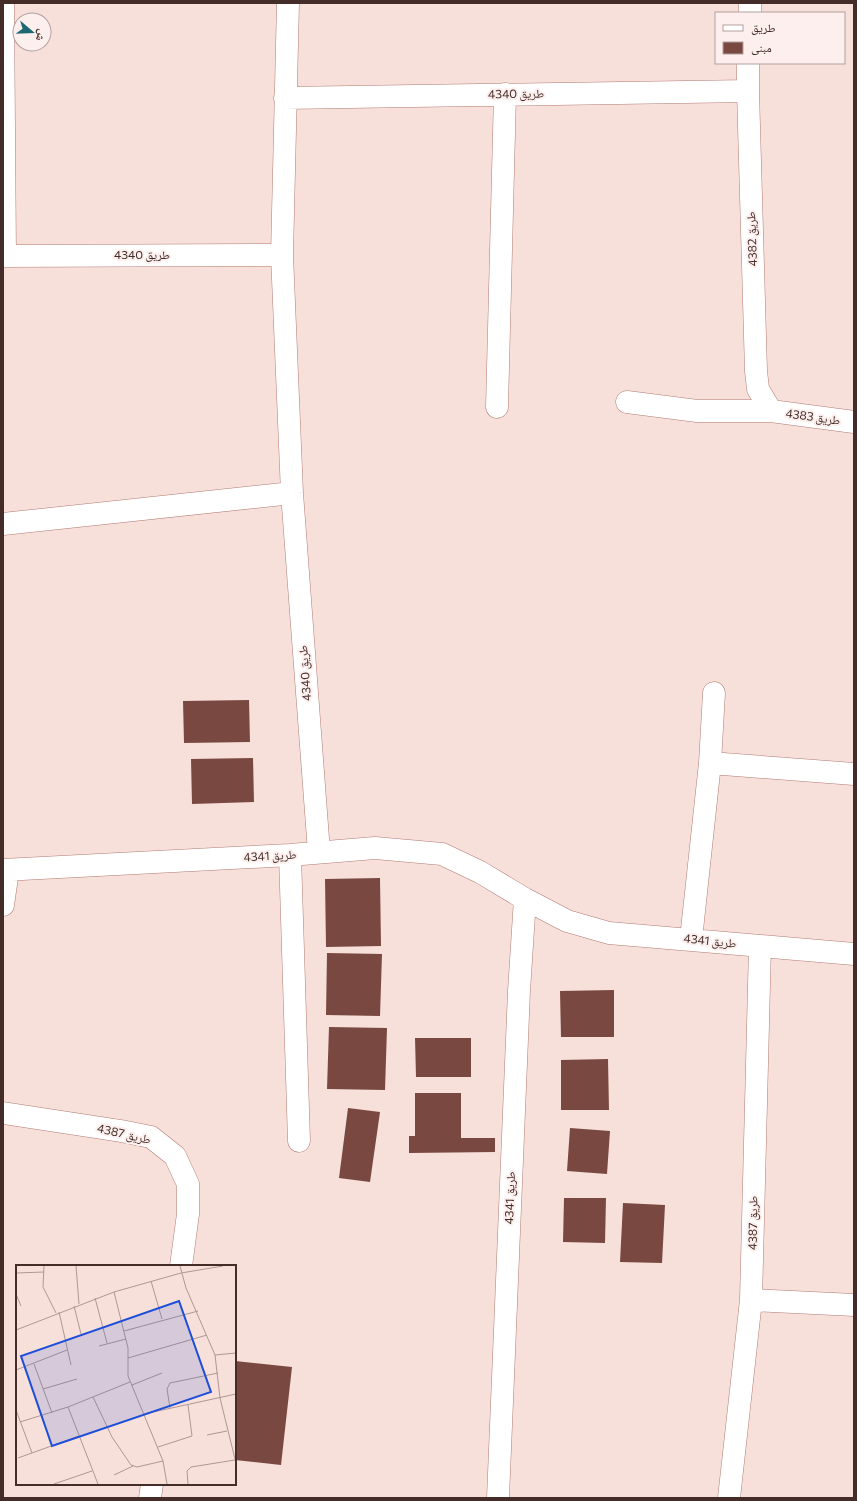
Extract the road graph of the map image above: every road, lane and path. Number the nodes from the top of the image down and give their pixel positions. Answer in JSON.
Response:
{"nodes":[{"id":1,"x":3,"y":3,"type":"edge"},
{"id":2,"x":288,"y":3,"type":"edge"},
{"id":3,"x":748,"y":64,"type":"edge"},
{"id":4,"x":748,"y":91,"type":"junction"},
{"id":5,"x":505,"y":94,"type":"junction"},
{"id":6,"x":285,"y":98,"type":"junction"},
{"id":7,"x":282,"y":255,"type":"junction"},
{"id":8,"x":4,"y":256,"type":"edge"},
{"id":9,"x":627,"y":402,"type":"dead end"},
{"id":10,"x":497,"y":407,"type":"dead end"},
{"id":11,"x":771,"y":411,"type":"junction"},
{"id":12,"x":854,"y":422,"type":"edge"},
{"id":13,"x":292,"y":493,"type":"junction"},
{"id":14,"x":3,"y":524,"type":"edge"},
{"id":15,"x":714,"y":693,"type":"dead end"},
{"id":16,"x":710,"y":763,"type":"junction"},
{"id":17,"x":854,"y":774,"type":"edge"},
{"id":18,"x":318,"y":852,"type":"junction"},
{"id":19,"x":290,"y":855,"type":"junction"},
{"id":20,"x":5,"y":870,"type":"edge"},
{"id":21,"x":525,"y":899,"type":"junction"},
{"id":22,"x":3,"y":905,"type":"edge"},
{"id":23,"x":691,"y":939,"type":"junction"},
{"id":24,"x":760,"y":946,"type":"junction"},
{"id":25,"x":854,"y":954,"type":"edge"},
{"id":26,"x":3,"y":1113,"type":"edge"},
{"id":27,"x":299,"y":1141,"type":"dead end"},
{"id":28,"x":181,"y":1265,"type":"edge"},
{"id":29,"x":751,"y":1300,"type":"junction"},
{"id":30,"x":854,"y":1305,"type":"edge"},
{"id":31,"x":152,"y":1485,"type":"edge"},
{"id":32,"x":150,"y":1498,"type":"edge"},
{"id":33,"x":498,"y":1498,"type":"edge"},
{"id":34,"x":729,"y":1498,"type":"edge"}],
"edges":[{"from":1,"to":8,"type":"street"},
{"from":2,"to":6,"type":"street","name":"طريق 4340"},
{"from":3,"to":4,"type":"street","name":"طريق 4382"},
{"from":4,"to":5,"type":"street","name":"طريق 4340"},
{"from":4,"to":11,"type":"street","name":"طريق 4382"},
{"from":5,"to":6,"type":"street","name":"طريق 4340"},
{"from":5,"to":10,"type":"street"},
{"from":6,"to":7,"type":"street","name":"طريق 4340"},
{"from":7,"to":8,"type":"street","name":"طريق 4340"},
{"from":7,"to":13,"type":"street","name":"طريق 4340"},
{"from":9,"to":11,"type":"street","name":"طريق 4383"},
{"from":11,"to":12,"type":"street","name":"طريق 4383"},
{"from":13,"to":14,"type":"street"},
{"from":13,"to":18,"type":"street","name":"طريق 4340"},
{"from":15,"to":16,"type":"street"},
{"from":16,"to":17,"type":"street"},
{"from":16,"to":23,"type":"street"},
{"from":18,"to":19,"type":"street","name":"طريق 4341"},
{"from":18,"to":21,"type":"street","name":"طريق 4341"},
{"from":19,"to":20,"type":"street","name":"طريق 4341"},
{"from":19,"to":27,"type":"street"},
{"from":20,"to":22,"type":"street"},
{"from":21,"to":23,"type":"street","name":"طريق 4341"},
{"from":21,"to":33,"type":"street","name":"طريق 4341"},
{"from":23,"to":24,"type":"street","name":"طريق 4341"},
{"from":24,"to":25,"type":"street","name":"طريق 4341"},
{"from":24,"to":29,"type":"street","name":"طريق 4387"},
{"from":26,"to":28,"type":"street","name":"طريق 4387"},
{"from":29,"to":30,"type":"street"},
{"from":29,"to":34,"type":"street","name":"طريق 4387"},
{"from":31,"to":32,"type":"street"}]}
